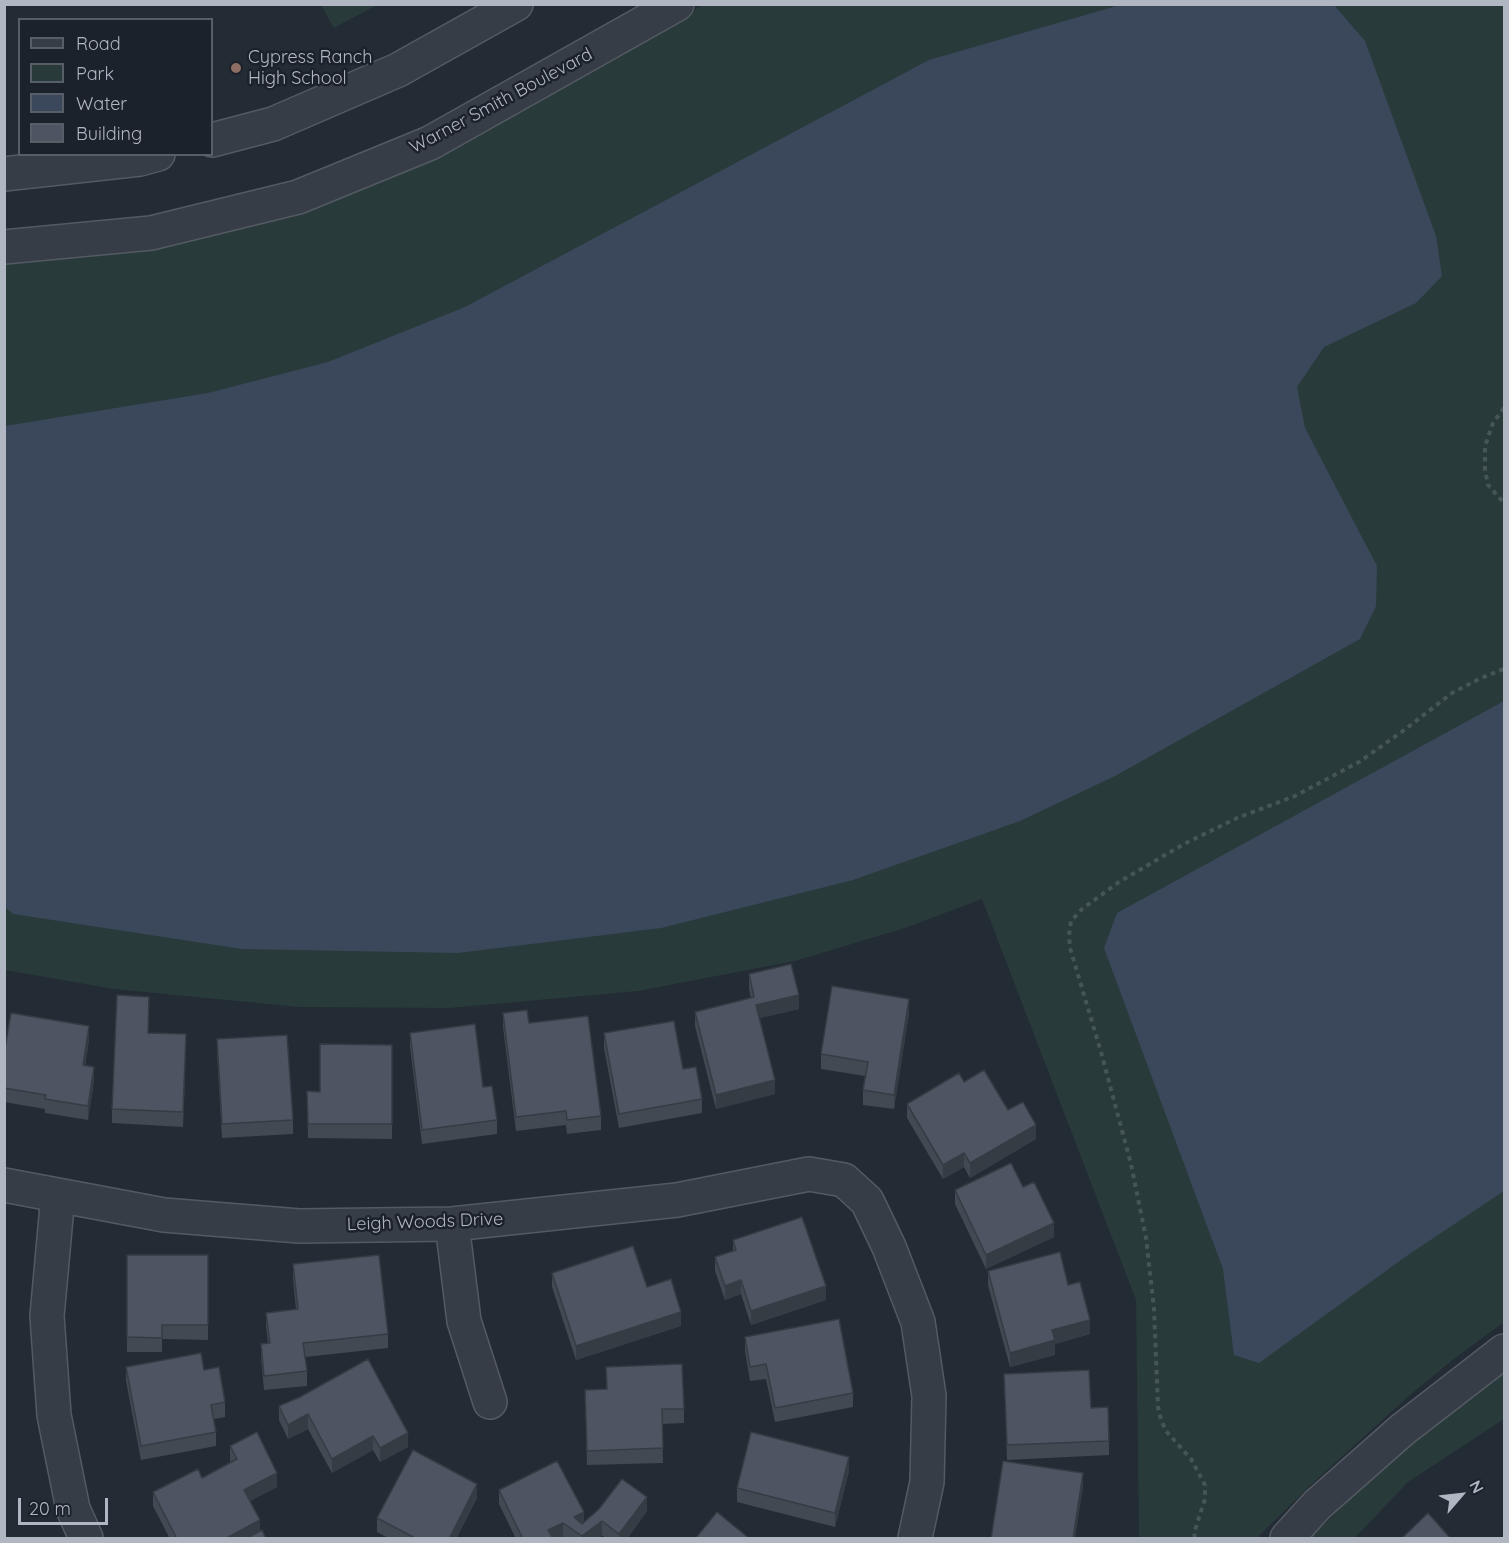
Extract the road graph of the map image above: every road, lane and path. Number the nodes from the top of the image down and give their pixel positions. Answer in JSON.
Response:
{"nodes":[{"id":1,"x":516,"y":4,"type":"edge"},
{"id":2,"x":677,"y":4,"type":"edge"},
{"id":3,"x":213,"y":140,"type":"edge"},
{"id":4,"x":151,"y":156,"type":"edge"},
{"id":5,"x":4,"y":174,"type":"edge"},
{"id":6,"x":4,"y":247,"type":"edge"},
{"id":7,"x":1504,"y":408,"type":"edge"},
{"id":8,"x":1504,"y":503,"type":"edge"},
{"id":9,"x":1504,"y":669,"type":"edge"},
{"id":10,"x":4,"y":1185,"type":"edge"},
{"id":11,"x":57,"y":1195,"type":"junction"},
{"id":12,"x":452,"y":1224,"type":"junction"},
{"id":13,"x":1504,"y":1352,"type":"edge"},
{"id":14,"x":490,"y":1402,"type":"dead end"},
{"id":15,"x":86,"y":1539,"type":"edge"},
{"id":16,"x":915,"y":1539,"type":"edge"},
{"id":17,"x":1195,"y":1539,"type":"edge"},
{"id":18,"x":1287,"y":1539,"type":"edge"}],
"edges":[{"from":1,"to":3,"type":"street"},
{"from":2,"to":6,"type":"street","name":"Warner Smith Boulevard"},
{"from":4,"to":5,"type":"street"},
{"from":7,"to":8,"type":"path"},
{"from":9,"to":17,"type":"path"},
{"from":10,"to":11,"type":"street","name":"Leigh Woods Drive"},
{"from":11,"to":12,"type":"street","name":"Leigh Woods Drive"},
{"from":11,"to":15,"type":"street"},
{"from":12,"to":14,"type":"street"},
{"from":12,"to":16,"type":"street","name":"Leigh Woods Drive"},
{"from":13,"to":18,"type":"street"}]}
